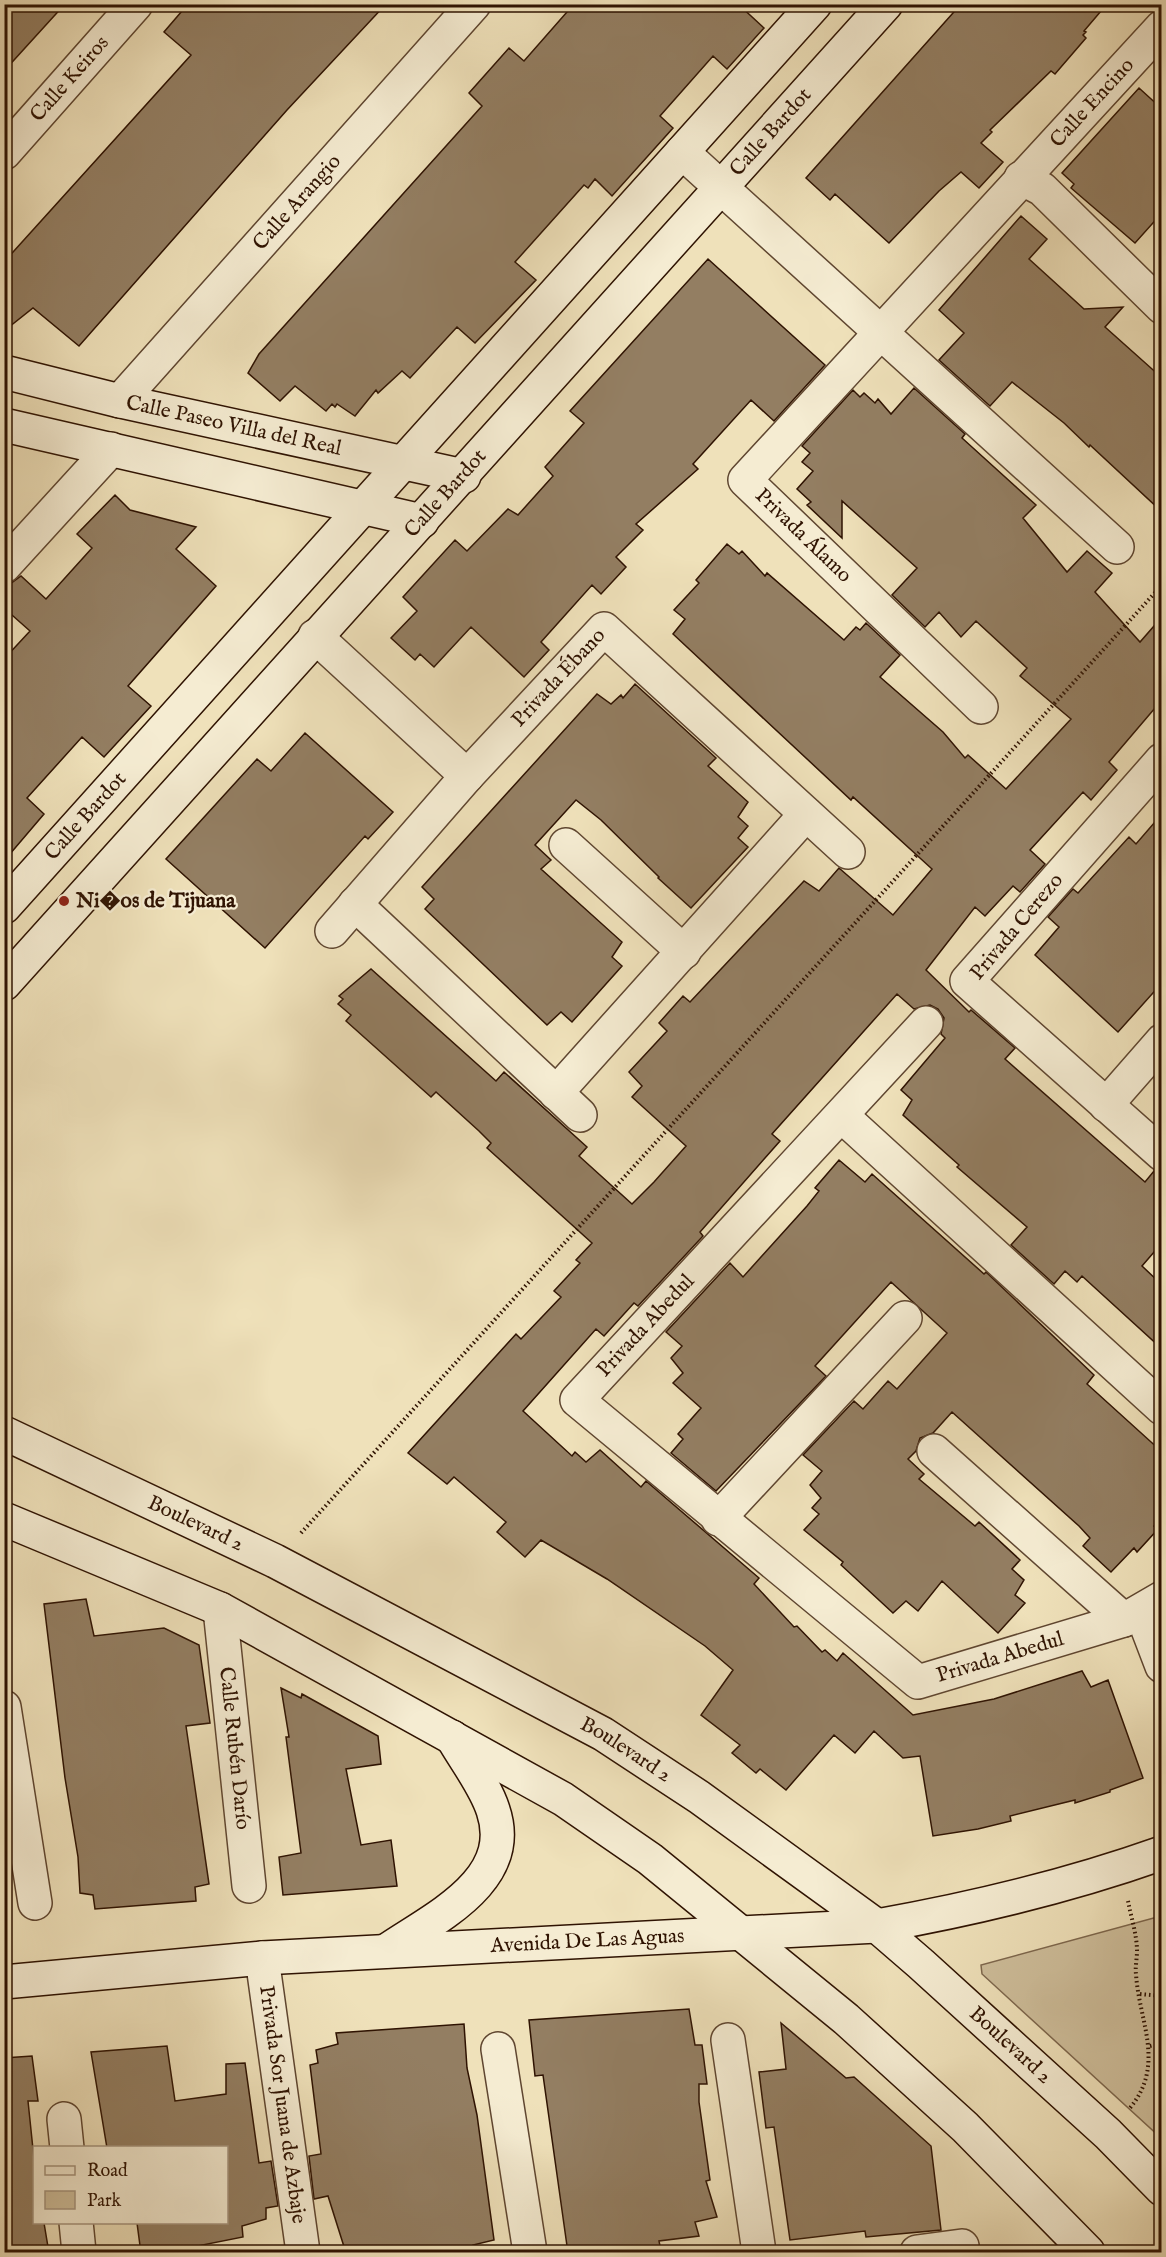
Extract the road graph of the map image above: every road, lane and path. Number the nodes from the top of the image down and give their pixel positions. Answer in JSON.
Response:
{"nodes":[{"id":1,"x":136,"y":4,"type":"edge"},
{"id":2,"x":474,"y":4,"type":"edge"},
{"id":3,"x":815,"y":4,"type":"edge"},
{"id":4,"x":886,"y":4,"type":"edge"},
{"id":5,"x":1161,"y":30,"type":"edge"},
{"id":6,"x":682,"y":152,"type":"junction"},
{"id":7,"x":4,"y":153,"type":"edge"},
{"id":8,"x":1021,"y":178,"type":"junction"},
{"id":9,"x":720,"y":187,"type":"junction"},
{"id":10,"x":1161,"y":307,"type":"edge"},
{"id":11,"x":881,"y":330,"type":"junction"},
{"id":12,"x":4,"y":372,"type":"edge"},
{"id":13,"x":120,"y":401,"type":"junction"},
{"id":14,"x":4,"y":425,"type":"edge"},
{"id":15,"x":111,"y":449,"type":"junction"},
{"id":16,"x":402,"y":461,"type":"junction"},
{"id":17,"x":464,"y":476,"type":"junction"},
{"id":18,"x":362,"y":507,"type":"junction"},
{"id":19,"x":422,"y":521,"type":"junction"},
{"id":20,"x":1117,"y":547,"type":"dead end"},
{"id":21,"x":4,"y":566,"type":"edge"},
{"id":22,"x":1161,"y":585,"type":"edge"},
{"id":23,"x":315,"y":636,"type":"junction"},
{"id":24,"x":981,"y":707,"type":"dead end"},
{"id":25,"x":1161,"y":760,"type":"edge"},
{"id":26,"x":467,"y":776,"type":"junction"},
{"id":27,"x":806,"y":814,"type":"junction"},
{"id":28,"x":566,"y":845,"type":"dead end"},
{"id":29,"x":848,"y":852,"type":"dead end"},
{"id":30,"x":355,"y":904,"type":"junction"},
{"id":31,"x":4,"y":907,"type":"edge"},
{"id":32,"x":332,"y":931,"type":"dead end"},
{"id":33,"x":684,"y":952,"type":"junction"},
{"id":34,"x":4,"y":984,"type":"edge"},
{"id":35,"x":926,"y":1023,"type":"dead end"},
{"id":36,"x":1161,"y":1041,"type":"edge"},
{"id":37,"x":556,"y":1093,"type":"junction"},
{"id":38,"x":1107,"y":1105,"type":"junction"},
{"id":39,"x":580,"y":1115,"type":"dead end"},
{"id":40,"x":842,"y":1116,"type":"junction"},
{"id":41,"x":1161,"y":1154,"type":"edge"},
{"id":42,"x":905,"y":1318,"type":"dead end"},
{"id":43,"x":1161,"y":1408,"type":"edge"},
{"id":44,"x":4,"y":1433,"type":"edge"},
{"id":45,"x":934,"y":1450,"type":"dead end"},
{"id":46,"x":4,"y":1519,"type":"edge"},
{"id":47,"x":718,"y":1519,"type":"junction"},
{"id":48,"x":275,"y":1560,"type":"junction"},
{"id":49,"x":220,"y":1610,"type":"junction"},
{"id":50,"x":1142,"y":1610,"type":"edge"},
{"id":51,"x":1161,"y":1666,"type":"edge"},
{"id":52,"x":4,"y":1707,"type":"edge"},
{"id":53,"x":452,"y":1737,"type":"junction"},
{"id":54,"x":1161,"y":1853,"type":"edge"},
{"id":55,"x":1122,"y":1867,"type":"junction"},
{"id":56,"x":249,"y":1886,"type":"dead end"},
{"id":57,"x":35,"y":1903,"type":"dead end"},
{"id":58,"x":877,"y":1926,"type":"junction"},
{"id":59,"x":741,"y":1932,"type":"junction"},
{"id":60,"x":386,"y":1951,"type":"junction"},
{"id":61,"x":262,"y":1959,"type":"junction"},
{"id":62,"x":4,"y":1982,"type":"edge"},
{"id":63,"x":1140,"y":1994,"type":"junction"},
{"id":64,"x":1161,"y":1996,"type":"edge"},
{"id":65,"x":728,"y":2040,"type":"dead end"},
{"id":66,"x":1161,"y":2043,"type":"edge"},
{"id":67,"x":1150,"y":2046,"type":"junction"},
{"id":68,"x":498,"y":2049,"type":"dead end"},
{"id":69,"x":1108,"y":2134,"type":"junction"},
{"id":70,"x":1161,"y":2190,"type":"edge"},
{"id":71,"x":76,"y":2224,"type":"edge"},
{"id":72,"x":962,"y":2246,"type":"dead end"},
{"id":73,"x":79,"y":2253,"type":"edge"},
{"id":74,"x":303,"y":2253,"type":"edge"},
{"id":75,"x":530,"y":2253,"type":"edge"},
{"id":76,"x":759,"y":2253,"type":"edge"},
{"id":77,"x":917,"y":2253,"type":"edge"},
{"id":78,"x":1088,"y":2253,"type":"edge"}],
"edges":[{"from":1,"to":7,"type":"street","name":"Calle Keiros"},
{"from":2,"to":13,"type":"street","name":"Calle Arangio"},
{"from":3,"to":6,"type":"street","name":"Calle Bardot"},
{"from":4,"to":9,"type":"street","name":"Calle Bardot"},
{"from":5,"to":8,"type":"street","name":"Calle Encino"},
{"from":6,"to":9,"type":"street"},
{"from":6,"to":16,"type":"street","name":"Calle Bardot"},
{"from":8,"to":10,"type":"street"},
{"from":8,"to":11,"type":"street","name":"Privada Álamo"},
{"from":9,"to":11,"type":"street"},
{"from":9,"to":17,"type":"street","name":"Calle Bardot"},
{"from":11,"to":20,"type":"street"},
{"from":11,"to":24,"type":"street","name":"Privada Álamo"},
{"from":12,"to":13,"type":"street","name":"Calle Paseo Villa del Real"},
{"from":13,"to":16,"type":"street","name":"Calle Paseo Villa del Real"},
{"from":14,"to":15,"type":"street"},
{"from":15,"to":18,"type":"street"},
{"from":15,"to":21,"type":"street"},
{"from":16,"to":17,"type":"street","name":"Calle Paseo Villa del Real"},
{"from":16,"to":18,"type":"street","name":"Calle Bardot"},
{"from":17,"to":19,"type":"street","name":"Calle Bardot"},
{"from":18,"to":19,"type":"street"},
{"from":18,"to":31,"type":"street","name":"Calle Bardot"},
{"from":19,"to":23,"type":"street","name":"Calle Bardot"},
{"from":22,"to":48,"type":"path"},
{"from":23,"to":26,"type":"street"},
{"from":23,"to":34,"type":"street","name":"Calle Bardot"},
{"from":25,"to":38,"type":"street","name":"Privada Cerezo"},
{"from":26,"to":27,"type":"street","name":"Privada Ébano"},
{"from":26,"to":30,"type":"street","name":"Privada Ébano"},
{"from":27,"to":29,"type":"street","name":"Privada Ébano"},
{"from":27,"to":33,"type":"street"},
{"from":28,"to":33,"type":"street"},
{"from":30,"to":32,"type":"street","name":"Privada Ébano"},
{"from":30,"to":37,"type":"street"},
{"from":33,"to":37,"type":"street"},
{"from":35,"to":40,"type":"street","name":"Privada Abedul"},
{"from":36,"to":38,"type":"street"},
{"from":37,"to":39,"type":"street"},
{"from":38,"to":41,"type":"street","name":"Privada Cerezo"},
{"from":40,"to":43,"type":"street"},
{"from":40,"to":47,"type":"street","name":"Privada Abedul"},
{"from":42,"to":47,"type":"street"},
{"from":44,"to":48,"type":"street","name":"Boulevard 2"},
{"from":45,"to":50,"type":"street"},
{"from":46,"to":49,"type":"street"},
{"from":47,"to":50,"type":"street","name":"Privada Abedul"},
{"from":48,"to":58,"type":"street","name":"Boulevard 2"},
{"from":49,"to":53,"type":"street"},
{"from":49,"to":56,"type":"street","name":"Calle Rubén Darío"},
{"from":50,"to":51,"type":"street"},
{"from":52,"to":57,"type":"street"},
{"from":53,"to":59,"type":"street"},
{"from":53,"to":60,"type":"street"},
{"from":54,"to":55,"type":"street","name":"Avenida De Las Aguas"},
{"from":55,"to":58,"type":"street","name":"Avenida De Las Aguas"},
{"from":55,"to":63,"type":"path"},
{"from":58,"to":59,"type":"street","name":"Avenida De Las Aguas"},
{"from":58,"to":69,"type":"street","name":"Boulevard 2"},
{"from":59,"to":60,"type":"street","name":"Avenida De Las Aguas"},
{"from":59,"to":78,"type":"street"},
{"from":60,"to":61,"type":"street","name":"Avenida De Las Aguas"},
{"from":61,"to":62,"type":"street","name":"Avenida De Las Aguas"},
{"from":61,"to":74,"type":"street","name":"Privada Sor Juana de Azbaje"},
{"from":63,"to":64,"type":"path"},
{"from":63,"to":67,"type":"path"},
{"from":65,"to":76,"type":"street"},
{"from":66,"to":67,"type":"path"},
{"from":67,"to":69,"type":"path"},
{"from":68,"to":75,"type":"street"},
{"from":69,"to":70,"type":"street","name":"Boulevard 2"},
{"from":71,"to":73,"type":"street"},
{"from":72,"to":77,"type":"street"}]}
